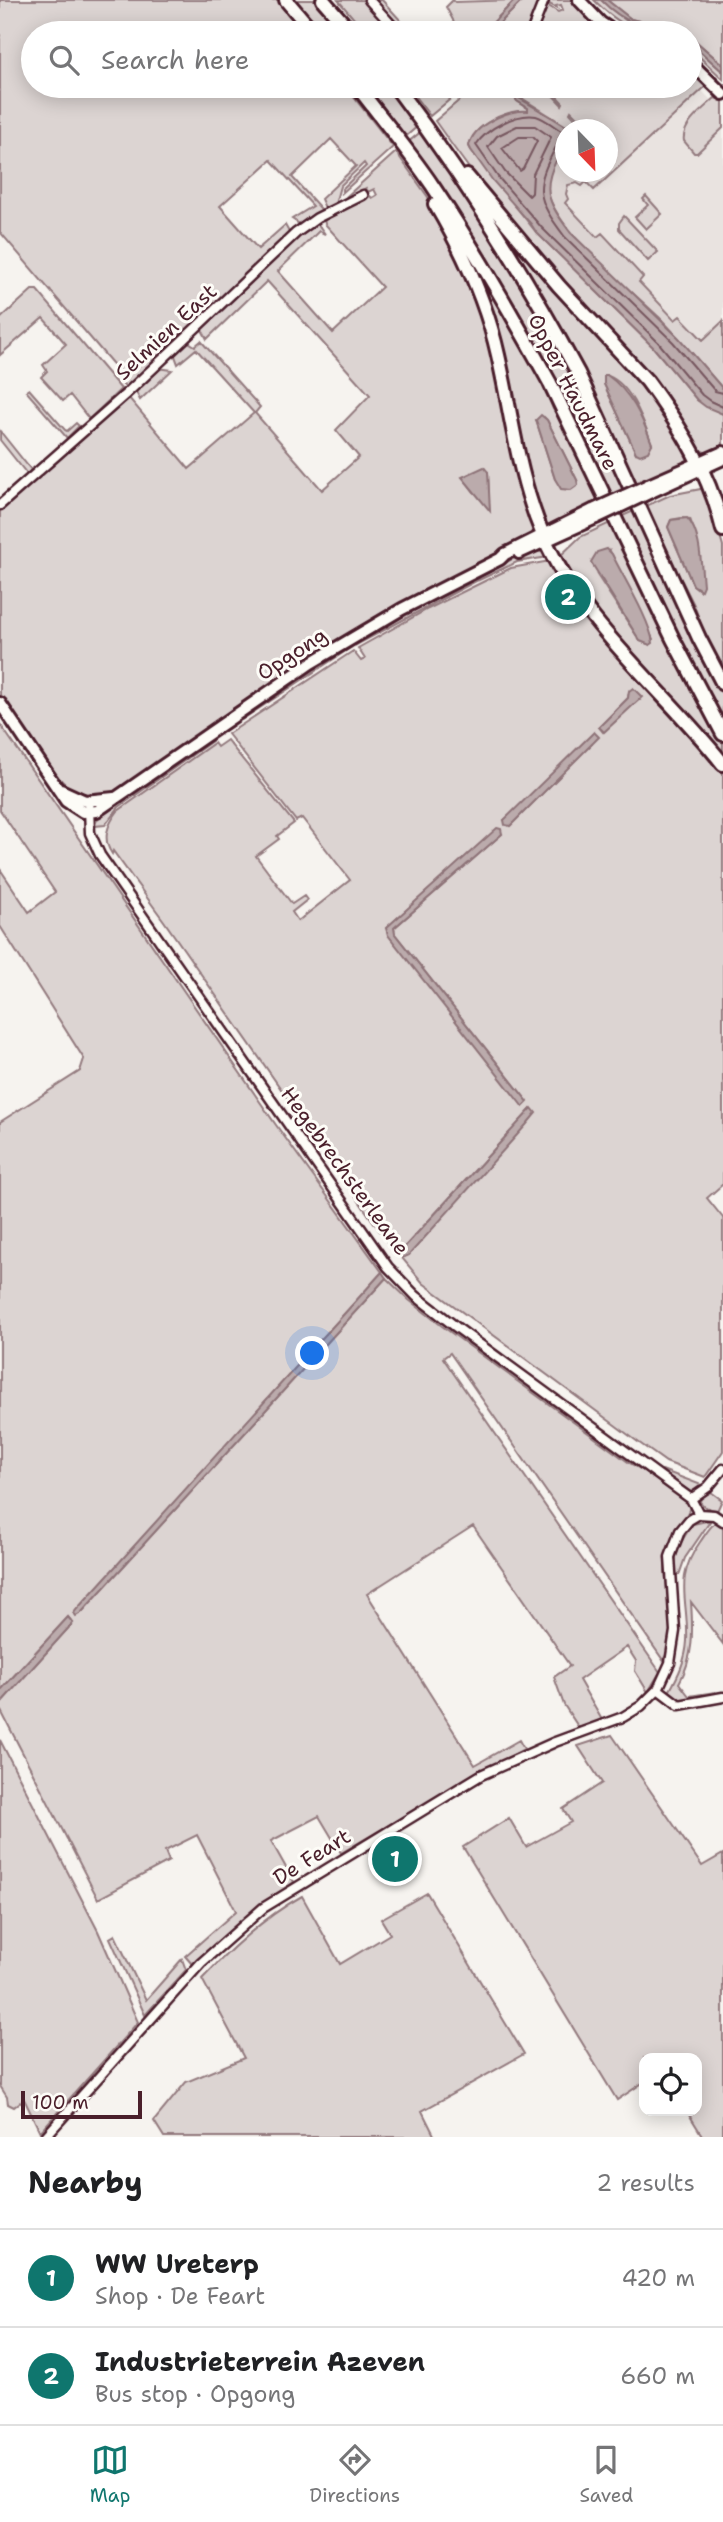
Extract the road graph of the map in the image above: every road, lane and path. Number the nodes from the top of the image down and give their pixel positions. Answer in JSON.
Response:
{"nodes":[{"id":1,"x":286,"y":0,"type":"edge"},
{"id":2,"x":323,"y":0,"type":"edge"},
{"id":3,"x":369,"y":0,"type":"edge"},
{"id":4,"x":544,"y":0,"type":"edge"},
{"id":5,"x":579,"y":0,"type":"edge"},
{"id":6,"x":304,"y":21,"type":"edge"},
{"id":7,"x":341,"y":21,"type":"edge"},
{"id":8,"x":388,"y":21,"type":"edge"},
{"id":9,"x":536,"y":21,"type":"edge"},
{"id":10,"x":599,"y":21,"type":"edge"},
{"id":11,"x":702,"y":74,"type":"edge"},
{"id":12,"x":723,"y":94,"type":"edge"},
{"id":13,"x":366,"y":98,"type":"edge"},
{"id":14,"x":404,"y":98,"type":"edge"},
{"id":15,"x":441,"y":147,"type":"junction"},
{"id":16,"x":411,"y":157,"type":"junction"},
{"id":17,"x":363,"y":195,"type":"dead end"},
{"id":18,"x":723,"y":452,"type":"edge"},
{"id":19,"x":723,"y":459,"type":"edge"},
{"id":20,"x":701,"y":465,"type":"junction"},
{"id":21,"x":0,"y":505,"type":"edge"},
{"id":22,"x":723,"y":530,"type":"edge"},
{"id":23,"x":544,"y":538,"type":"junction"},
{"id":24,"x":723,"y":684,"type":"edge"},
{"id":25,"x":0,"y":703,"type":"edge"},
{"id":26,"x":723,"y":734,"type":"edge"},
{"id":27,"x":723,"y":764,"type":"edge"},
{"id":28,"x":89,"y":807,"type":"junction"},
{"id":29,"x":723,"y":1469,"type":"edge"},
{"id":30,"x":691,"y":1499,"type":"junction"},
{"id":31,"x":699,"y":1514,"type":"junction"},
{"id":32,"x":723,"y":1521,"type":"edge"},
{"id":33,"x":658,"y":1689,"type":"junction"},
{"id":34,"x":723,"y":1697,"type":"edge"},
{"id":35,"x":45,"y":2137,"type":"edge"}],
"edges":[{"from":1,"to":6,"type":"highway"},
{"from":2,"to":7,"type":"highway"},
{"from":3,"to":8,"type":"street"},
{"from":4,"to":9,"type":"street"},
{"from":5,"to":10,"type":"main road"},
{"from":11,"to":12,"type":"main road"},
{"from":13,"to":16,"type":"highway","name":"Opper Haudmare"},
{"from":14,"to":15,"type":"highway","name":"Opper Haudmare"},
{"from":15,"to":20,"type":"highway"},
{"from":15,"to":24,"type":"highway","name":"Opper Haudmare"},
{"from":16,"to":23,"type":"highway"},
{"from":16,"to":26,"type":"highway","name":"Opper Haudmare"},
{"from":17,"to":21,"type":"street","name":"Selmien East"},
{"from":18,"to":20,"type":"main road"},
{"from":19,"to":20,"type":"main road"},
{"from":20,"to":22,"type":"highway"},
{"from":20,"to":23,"type":"main road","name":"Opgong","bridge":true},
{"from":23,"to":27,"type":"highway"},
{"from":23,"to":28,"type":"main road","name":"Opgong"},
{"from":25,"to":28,"type":"main road"},
{"from":28,"to":30,"type":"street","name":"Hegebrechsterleane"},
{"from":29,"to":30,"type":"street"},
{"from":30,"to":31,"type":"street","name":"Hegebrechsterleane"},
{"from":31,"to":32,"type":"street"},
{"from":31,"to":33,"type":"street","name":"De Feart"},
{"from":33,"to":34,"type":"street"},
{"from":33,"to":35,"type":"street","name":"De Feart"}]}
